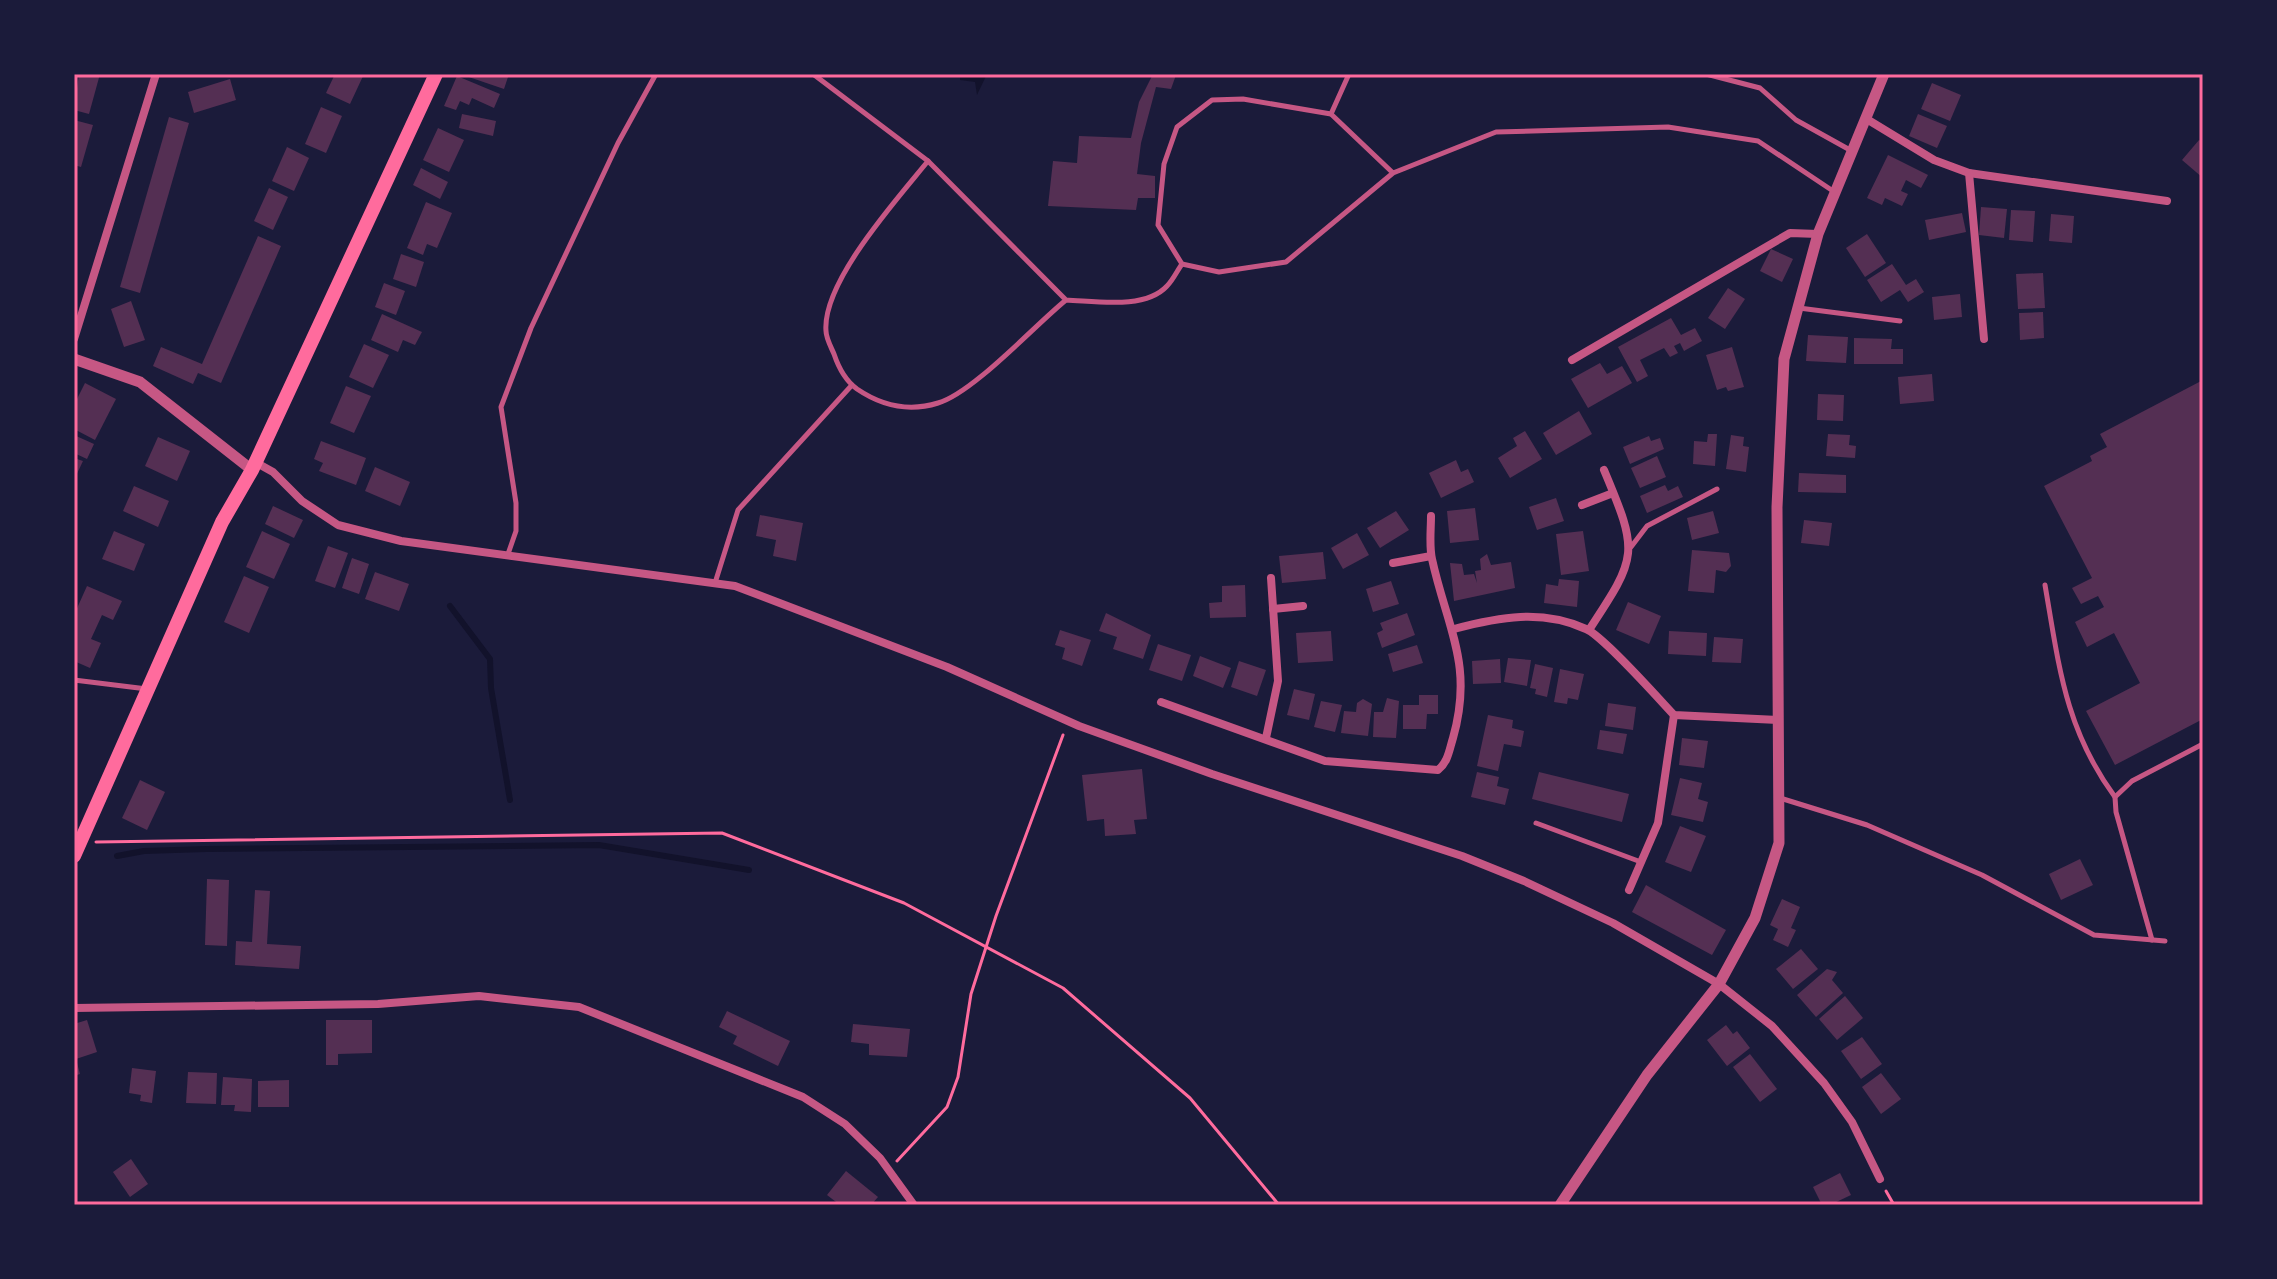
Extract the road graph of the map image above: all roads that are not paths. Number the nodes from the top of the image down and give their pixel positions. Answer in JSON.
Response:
{"nodes":[{"id":1,"x":156,"y":74,"type":"edge"},
{"id":2,"x":436,"y":74,"type":"edge"},
{"id":3,"x":656,"y":74,"type":"edge"},
{"id":4,"x":813,"y":74,"type":"edge"},
{"id":5,"x":1349,"y":74,"type":"edge"},
{"id":6,"x":1706,"y":74,"type":"edge"},
{"id":7,"x":1884,"y":74,"type":"edge"},
{"id":8,"x":1331,"y":114,"type":"junction"},
{"id":9,"x":1865,"y":118,"type":"junction"},
{"id":10,"x":1850,"y":150,"type":"junction"},
{"id":11,"x":928,"y":161,"type":"junction"},
{"id":12,"x":1393,"y":173,"type":"junction"},
{"id":13,"x":1969,"y":173,"type":"junction"},
{"id":14,"x":1833,"y":191,"type":"junction"},
{"id":15,"x":2167,"y":201,"type":"dead end"},
{"id":16,"x":1818,"y":234,"type":"junction"},
{"id":17,"x":1182,"y":264,"type":"junction"},
{"id":18,"x":1066,"y":300,"type":"junction"},
{"id":19,"x":1798,"y":308,"type":"junction"},
{"id":20,"x":1900,"y":321,"type":"dead end"},
{"id":21,"x":74,"y":339,"type":"edge"},
{"id":22,"x":1984,"y":339,"type":"dead end"},
{"id":23,"x":74,"y":359,"type":"edge"},
{"id":24,"x":1572,"y":360,"type":"dead end"},
{"id":25,"x":852,"y":385,"type":"junction"},
{"id":26,"x":253,"y":466,"type":"junction"},
{"id":27,"x":1604,"y":470,"type":"dead end"},
{"id":28,"x":1717,"y":489,"type":"dead end"},
{"id":29,"x":1613,"y":493,"type":"junction"},
{"id":30,"x":1582,"y":505,"type":"dead end"},
{"id":31,"x":1431,"y":516,"type":"dead end"},
{"id":32,"x":1631,"y":547,"type":"junction"},
{"id":33,"x":508,"y":554,"type":"junction"},
{"id":34,"x":1431,"y":556,"type":"junction"},
{"id":35,"x":1393,"y":563,"type":"dead end"},
{"id":36,"x":1271,"y":578,"type":"dead end"},
{"id":37,"x":715,"y":583,"type":"junction"},
{"id":38,"x":2045,"y":585,"type":"dead end"},
{"id":39,"x":1303,"y":606,"type":"dead end"},
{"id":40,"x":1273,"y":609,"type":"junction"},
{"id":41,"x":1454,"y":629,"type":"junction"},
{"id":42,"x":1589,"y":630,"type":"junction"},
{"id":43,"x":74,"y":680,"type":"edge"},
{"id":44,"x":148,"y":689,"type":"junction"},
{"id":45,"x":1161,"y":702,"type":"dead end"},
{"id":46,"x":1674,"y":715,"type":"junction"},
{"id":47,"x":1778,"y":720,"type":"junction"},
{"id":48,"x":1266,"y":738,"type":"junction"},
{"id":49,"x":2203,"y":744,"type":"edge"},
{"id":50,"x":2115,"y":797,"type":"junction"},
{"id":51,"x":1779,"y":798,"type":"junction"},
{"id":52,"x":1536,"y":823,"type":"dead end"},
{"id":53,"x":74,"y":856,"type":"edge"},
{"id":54,"x":1641,"y":862,"type":"junction"},
{"id":55,"x":1629,"y":890,"type":"dead end"},
{"id":56,"x":2152,"y":940,"type":"junction"},
{"id":57,"x":2165,"y":941,"type":"dead end"},
{"id":58,"x":1719,"y":984,"type":"junction"},
{"id":59,"x":74,"y":1008,"type":"edge"},
{"id":60,"x":1880,"y":1179,"type":"dead end"},
{"id":61,"x":914,"y":1205,"type":"edge"},
{"id":62,"x":1560,"y":1205,"type":"edge"}],
"edges":[{"from":1,"to":21,"type":"street"},
{"from":2,"to":26,"type":"main road"},
{"from":3,"to":33,"type":"lane"},
{"from":4,"to":11,"type":"lane"},
{"from":5,"to":8,"type":"lane"},
{"from":6,"to":10,"type":"lane"},
{"from":7,"to":9,"type":"street"},
{"from":8,"to":12,"type":"lane"},
{"from":8,"to":17,"type":"lane"},
{"from":9,"to":10,"type":"street"},
{"from":9,"to":13,"type":"street"},
{"from":10,"to":14,"type":"street"},
{"from":11,"to":18,"type":"lane"},
{"from":11,"to":25,"type":"lane"},
{"from":12,"to":14,"type":"lane"},
{"from":12,"to":17,"type":"lane"},
{"from":13,"to":15,"type":"street"},
{"from":13,"to":22,"type":"street"},
{"from":14,"to":16,"type":"street"},
{"from":16,"to":19,"type":"street"},
{"from":16,"to":24,"type":"street"},
{"from":17,"to":18,"type":"lane"},
{"from":18,"to":25,"type":"lane"},
{"from":19,"to":20,"type":"lane"},
{"from":19,"to":47,"type":"street"},
{"from":23,"to":26,"type":"street"},
{"from":25,"to":37,"type":"lane"},
{"from":26,"to":33,"type":"street"},
{"from":26,"to":44,"type":"main road"},
{"from":27,"to":29,"type":"street"},
{"from":28,"to":32,"type":"lane"},
{"from":29,"to":30,"type":"street"},
{"from":29,"to":32,"type":"street"},
{"from":31,"to":34,"type":"street"},
{"from":32,"to":42,"type":"street"},
{"from":33,"to":37,"type":"street"},
{"from":34,"to":35,"type":"street"},
{"from":34,"to":41,"type":"street"},
{"from":36,"to":40,"type":"street"},
{"from":37,"to":58,"type":"street"},
{"from":38,"to":50,"type":"lane"},
{"from":39,"to":40,"type":"street"},
{"from":40,"to":48,"type":"street"},
{"from":41,"to":42,"type":"street"},
{"from":41,"to":48,"type":"street"},
{"from":42,"to":46,"type":"street"},
{"from":43,"to":44,"type":"lane"},
{"from":44,"to":53,"type":"main road"},
{"from":45,"to":48,"type":"street"},
{"from":46,"to":47,"type":"street"},
{"from":46,"to":54,"type":"street"},
{"from":47,"to":51,"type":"street"},
{"from":49,"to":50,"type":"lane"},
{"from":50,"to":56,"type":"lane"},
{"from":51,"to":56,"type":"lane"},
{"from":51,"to":58,"type":"street"},
{"from":52,"to":54,"type":"lane"},
{"from":54,"to":55,"type":"street"},
{"from":56,"to":57,"type":"lane"},
{"from":58,"to":60,"type":"street"},
{"from":58,"to":62,"type":"street"},
{"from":59,"to":61,"type":"street"}]}
